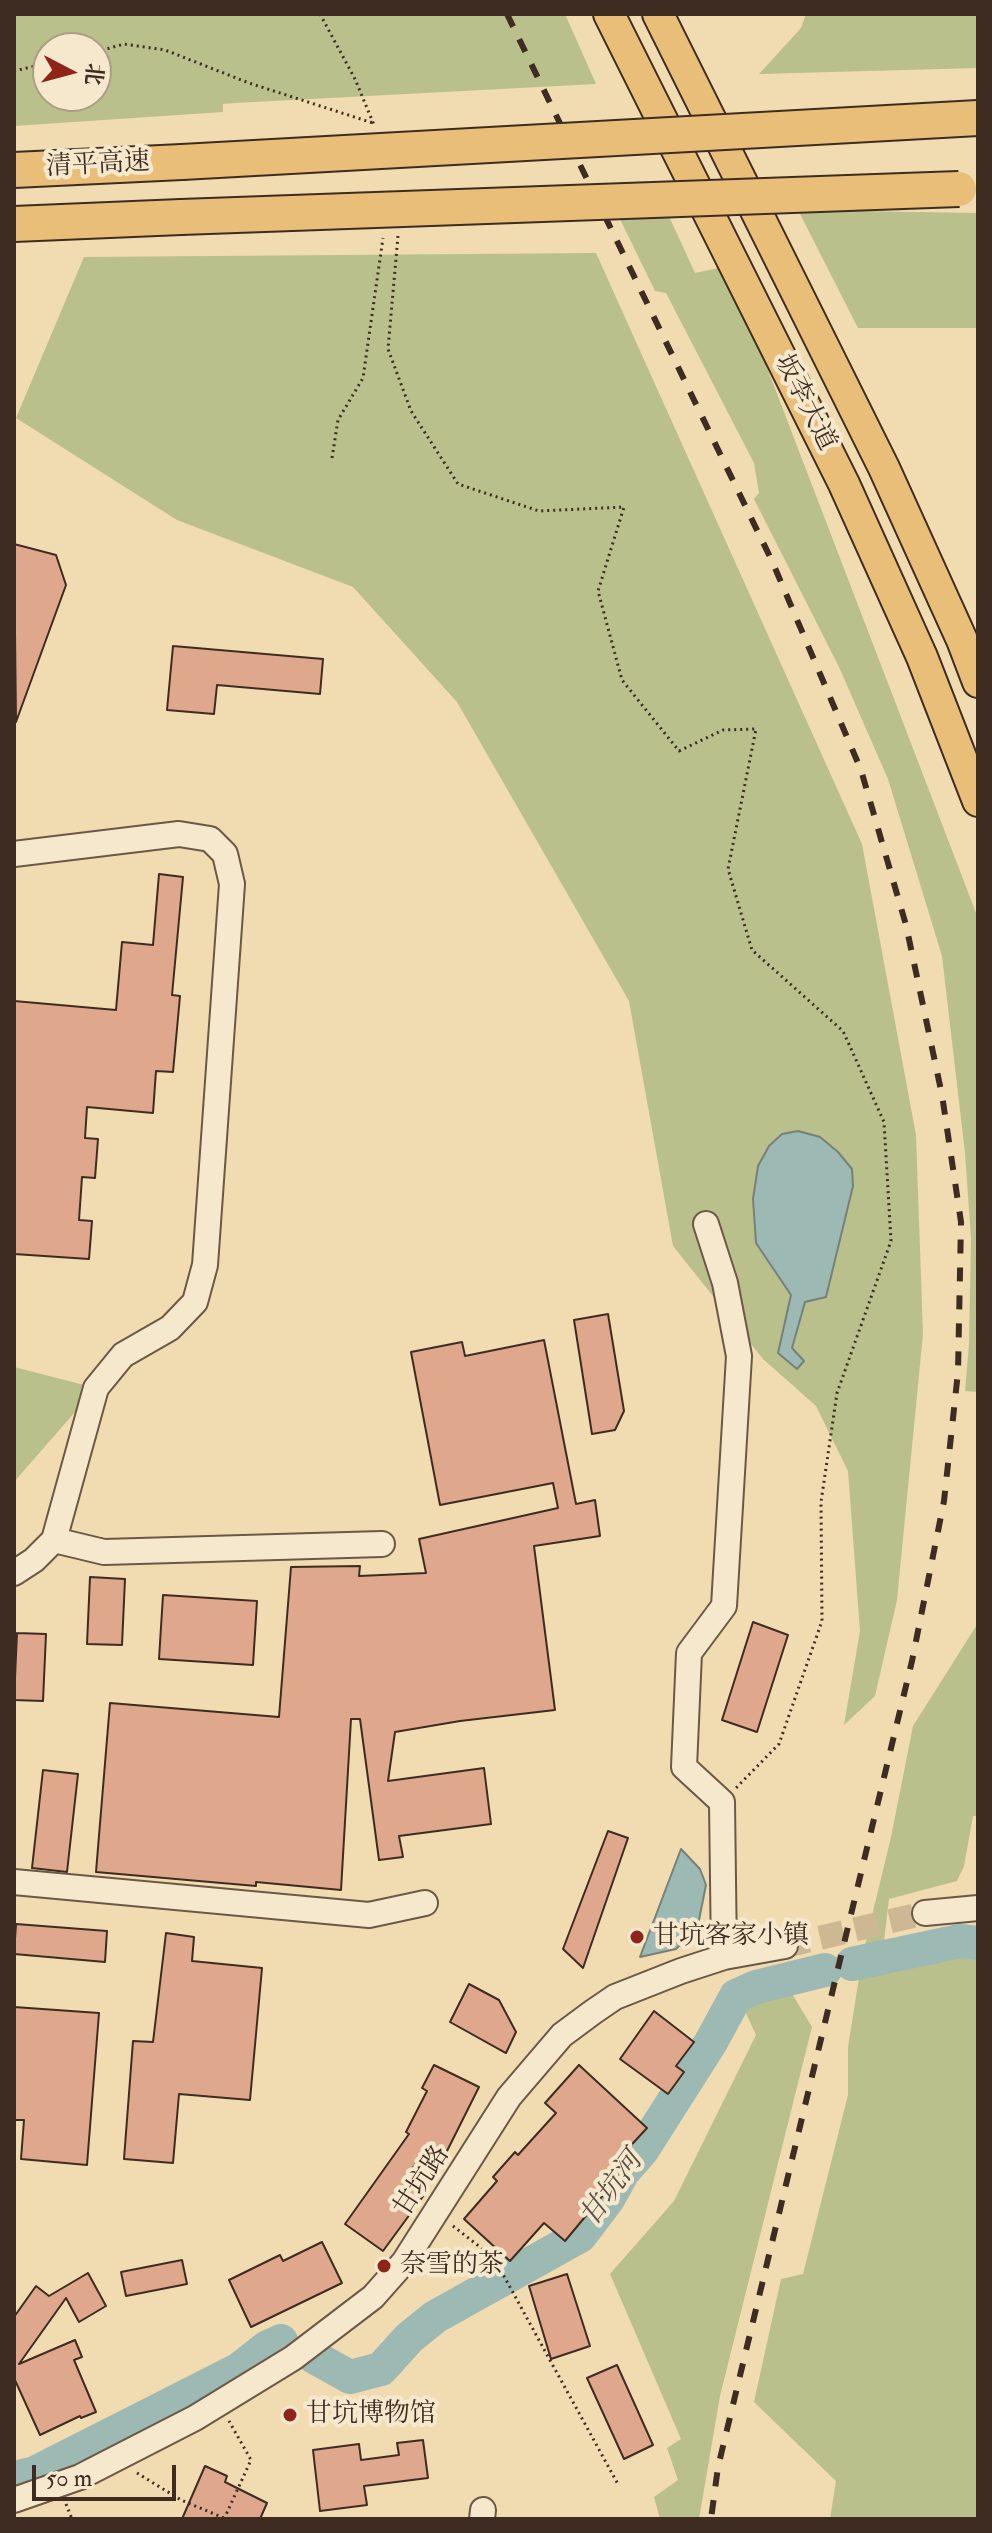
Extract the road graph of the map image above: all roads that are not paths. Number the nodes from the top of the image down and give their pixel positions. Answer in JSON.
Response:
{"nodes":[{"id":1,"x":609,"y":14,"type":"edge"},
{"id":2,"x":658,"y":14,"type":"edge"},
{"id":3,"x":978,"y":118,"type":"edge"},
{"id":4,"x":14,"y":170,"type":"edge"},
{"id":5,"x":968,"y":190,"type":"edge"},
{"id":6,"x":14,"y":224,"type":"edge"},
{"id":7,"x":978,"y":682,"type":"edge"},
{"id":8,"x":978,"y":801,"type":"edge"},
{"id":9,"x":14,"y":854,"type":"edge"},
{"id":10,"x":706,"y":1224,"type":"dead end"},
{"id":11,"x":54,"y":1540,"type":"junction"},
{"id":12,"x":382,"y":1544,"type":"dead end"},
{"id":13,"x":14,"y":1573,"type":"edge"},
{"id":14,"x":14,"y":1882,"type":"edge"},
{"id":15,"x":425,"y":1903,"type":"dead end"},
{"id":16,"x":978,"y":1908,"type":"edge"},
{"id":17,"x":925,"y":1913,"type":"tunnel mouth"},
{"id":18,"x":785,"y":1946,"type":"tunnel mouth"},
{"id":19,"x":724,"y":1957,"type":"junction"},
{"id":20,"x":14,"y":2500,"type":"edge"}],
"edges":[{"from":1,"to":8,"type":"main road","name":"坂李大道"},
{"from":2,"to":7,"type":"main road","name":"坂李大道"},
{"from":3,"to":4,"type":"highway","name":"清平高速","bridge":true},
{"from":5,"to":6,"type":"highway","name":"清平高速","bridge":true},
{"from":9,"to":11,"type":"street"},
{"from":10,"to":19,"type":"street"},
{"from":11,"to":12,"type":"street"},
{"from":11,"to":13,"type":"street"},
{"from":14,"to":15,"type":"street"},
{"from":16,"to":17,"type":"street"},
{"from":18,"to":19,"type":"street","name":"甘坑路"},
{"from":19,"to":20,"type":"street","name":"甘坑路"}]}
